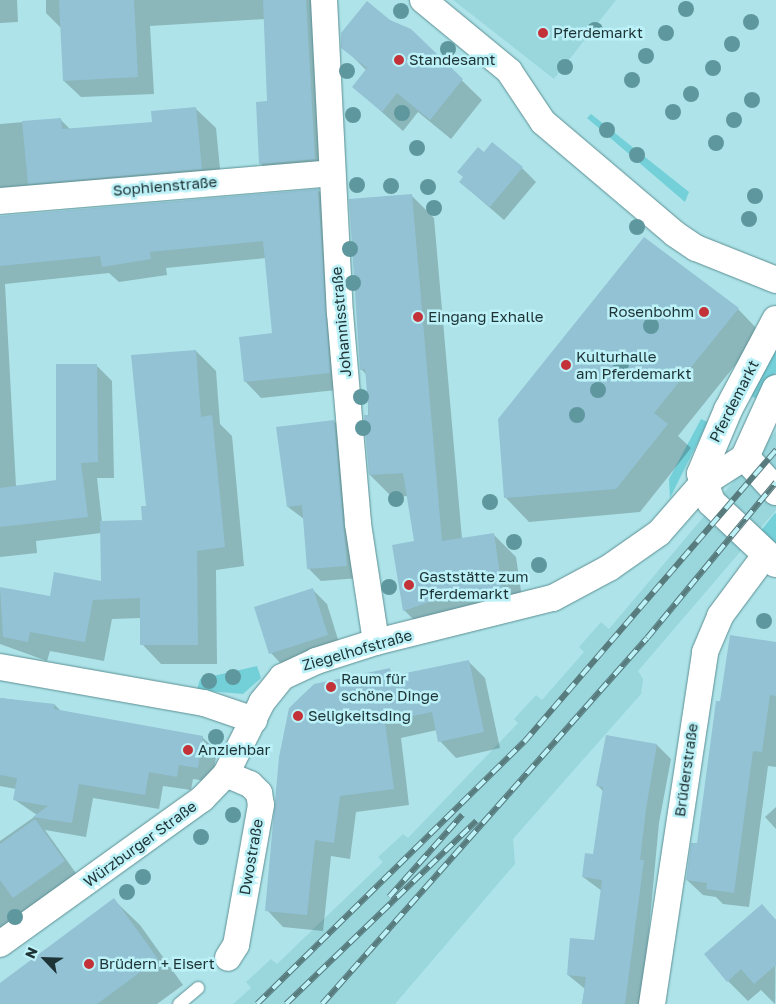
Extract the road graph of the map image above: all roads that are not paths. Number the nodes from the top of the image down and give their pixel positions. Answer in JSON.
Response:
{"nodes":[{"id":1,"x":324,"y":0,"type":"edge"},
{"id":2,"x":423,"y":0,"type":"edge"},
{"id":3,"x":330,"y":173,"type":"junction"},
{"id":4,"x":0,"y":201,"type":"edge"},
{"id":5,"x":776,"y":280,"type":"edge"},
{"id":6,"x":776,"y":320,"type":"edge"},
{"id":7,"x":776,"y":389,"type":"edge"},
{"id":8,"x":745,"y":457,"type":"junction"},
{"id":9,"x":702,"y":485,"type":"junction"},
{"id":10,"x":776,"y":491,"type":"edge"},
{"id":11,"x":771,"y":559,"type":"edge"},
{"id":12,"x":376,"y":642,"type":"junction"},
{"id":13,"x":0,"y":667,"type":"edge"},
{"id":14,"x":254,"y":720,"type":"junction"},
{"id":15,"x":226,"y":774,"type":"junction"},
{"id":16,"x":0,"y":944,"type":"edge"},
{"id":17,"x":228,"y":958,"type":"dead end"},
{"id":18,"x":198,"y":988,"type":"dead end"},
{"id":19,"x":179,"y":1004,"type":"edge"},
{"id":20,"x":652,"y":1004,"type":"edge"}],
"edges":[{"from":1,"to":3,"type":"street","name":"Johannisstraße"},
{"from":2,"to":5,"type":"street"},
{"from":3,"to":4,"type":"street","name":"Sophienstraße"},
{"from":3,"to":12,"type":"street","name":"Johannisstraße"},
{"from":6,"to":9,"type":"street","name":"Pferdemarkt"},
{"from":7,"to":8,"type":"street"},
{"from":8,"to":9,"type":"street","name":"Ziegelhofstraße"},
{"from":8,"to":10,"type":"street"},
{"from":9,"to":11,"type":"street"},
{"from":9,"to":12,"type":"street","name":"Ziegelhofstraße"},
{"from":11,"to":20,"type":"street","name":"Brüderstraße"},
{"from":12,"to":14,"type":"street","name":"Ziegelhofstraße"},
{"from":13,"to":14,"type":"street"},
{"from":14,"to":15,"type":"street","name":"Würzburger Straße"},
{"from":15,"to":16,"type":"street","name":"Würzburger Straße"},
{"from":15,"to":17,"type":"street","name":"Dwostraße"},
{"from":18,"to":19,"type":"lane"}]}
